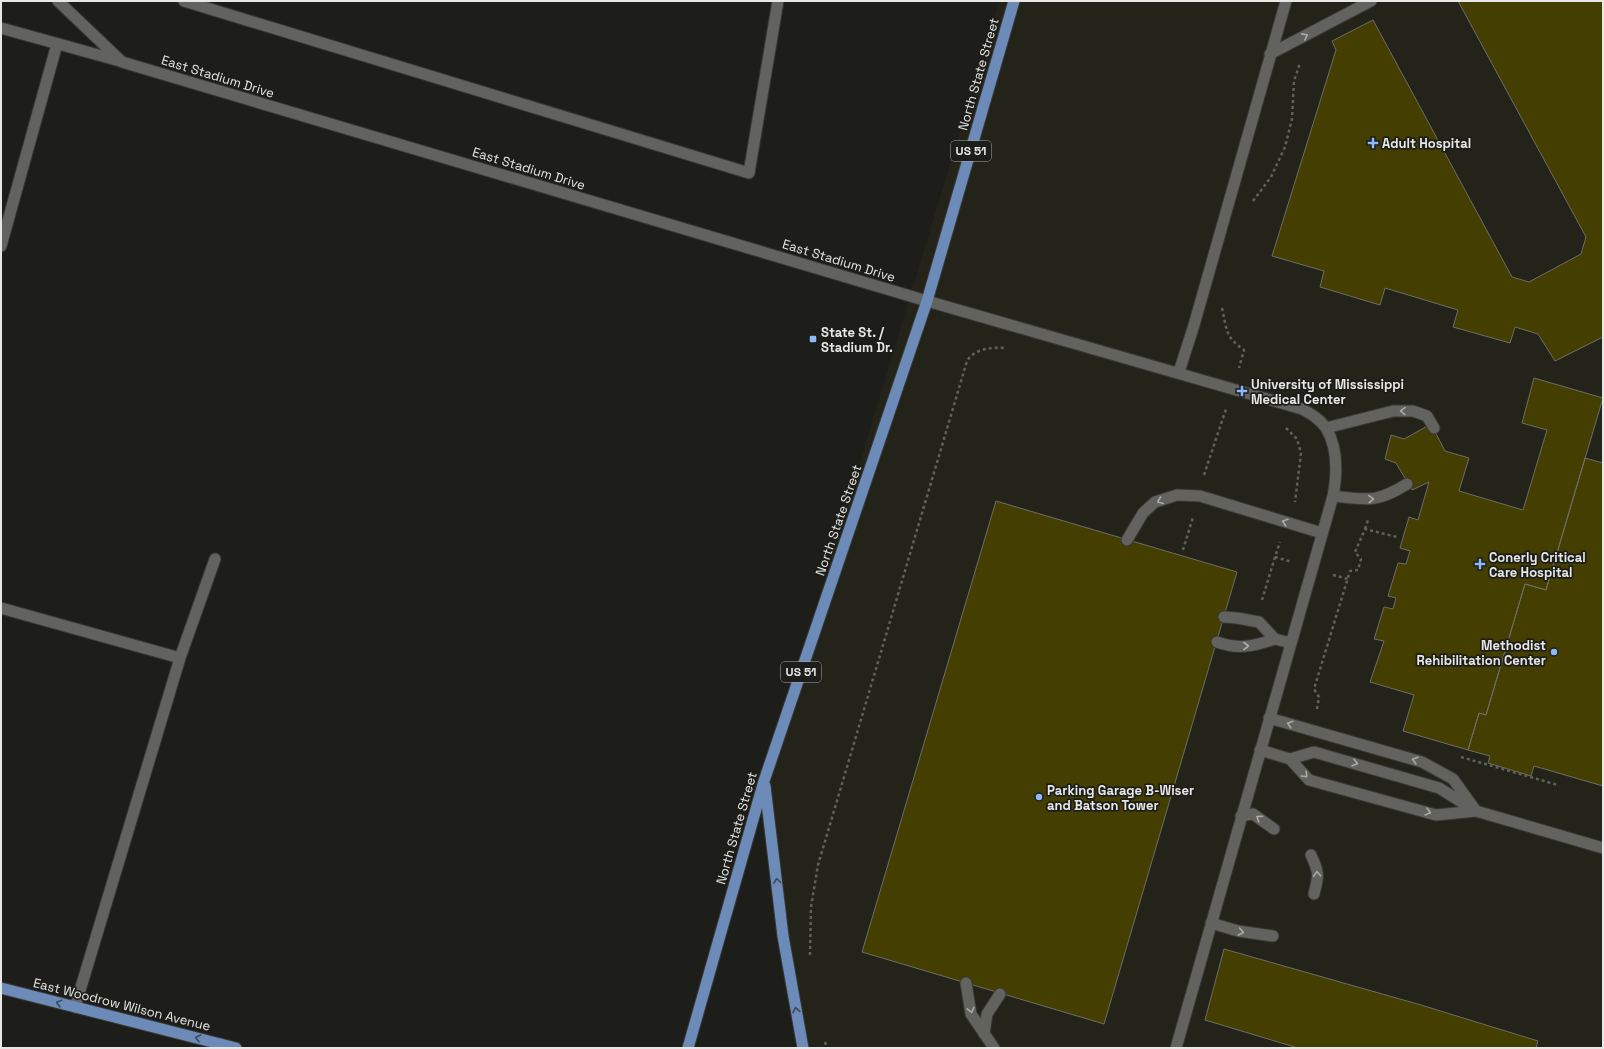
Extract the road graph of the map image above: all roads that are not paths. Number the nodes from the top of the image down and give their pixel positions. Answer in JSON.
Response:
{"nodes":[{"id":1,"x":58,"y":1,"type":"edge"},
{"id":2,"x":184,"y":1,"type":"edge"},
{"id":3,"x":778,"y":1,"type":"edge"},
{"id":4,"x":1014,"y":1,"type":"edge"},
{"id":5,"x":1286,"y":1,"type":"edge"},
{"id":6,"x":1371,"y":1,"type":"edge"},
{"id":7,"x":1,"y":28,"type":"edge"},
{"id":8,"x":57,"y":44,"type":"junction"},
{"id":9,"x":1270,"y":54,"type":"junction"},
{"id":10,"x":122,"y":62,"type":"junction"},
{"id":11,"x":1,"y":246,"type":"edge"},
{"id":12,"x":927,"y":301,"type":"junction"},
{"id":13,"x":1179,"y":372,"type":"junction"},
{"id":14,"x":1326,"y":428,"type":"junction"},
{"id":15,"x":1434,"y":428,"type":"dead end"},
{"id":16,"x":1407,"y":484,"type":"dead end"},
{"id":17,"x":1333,"y":496,"type":"junction"},
{"id":18,"x":1322,"y":533,"type":"junction"},
{"id":19,"x":1127,"y":540,"type":"dead end"},
{"id":20,"x":216,"y":559,"type":"dead end"},
{"id":21,"x":1,"y":608,"type":"edge"},
{"id":22,"x":1224,"y":617,"type":"dead end"},
{"id":23,"x":1275,"y":639,"type":"junction"},
{"id":24,"x":1217,"y":642,"type":"dead end"},
{"id":25,"x":1291,"y":644,"type":"junction"},
{"id":26,"x":180,"y":658,"type":"junction"},
{"id":27,"x":1270,"y":718,"type":"junction"},
{"id":28,"x":1260,"y":750,"type":"junction"},
{"id":29,"x":1290,"y":759,"type":"junction"},
{"id":30,"x":764,"y":781,"type":"junction"},
{"id":31,"x":1476,"y":811,"type":"junction"},
{"id":32,"x":1241,"y":816,"type":"junction"},
{"id":33,"x":1274,"y":829,"type":"dead end"},
{"id":34,"x":1603,"y":848,"type":"edge"},
{"id":35,"x":1311,"y":855,"type":"dead end"},
{"id":36,"x":1314,"y":894,"type":"dead end"},
{"id":37,"x":1211,"y":923,"type":"junction"},
{"id":38,"x":1273,"y":936,"type":"dead end"},
{"id":39,"x":966,"y":983,"type":"dead end"},
{"id":40,"x":1,"y":988,"type":"edge"},
{"id":41,"x":1000,"y":994,"type":"dead end"},
{"id":42,"x":75,"y":1007,"type":"junction"},
{"id":43,"x":984,"y":1034,"type":"junction"},
{"id":44,"x":236,"y":1048,"type":"edge"},
{"id":45,"x":688,"y":1048,"type":"edge"},
{"id":46,"x":803,"y":1048,"type":"edge"},
{"id":47,"x":994,"y":1048,"type":"edge"},
{"id":48,"x":1176,"y":1048,"type":"edge"}],
"edges":[{"from":1,"to":10,"type":"street","name":"East Stadium Drive"},
{"from":2,"to":3,"type":"street"},
{"from":4,"to":12,"type":"main road","name":"North State Street","number":"US 51"},
{"from":5,"to":9,"type":"street"},
{"from":9,"to":6,"type":"street","one_way":true},
{"from":7,"to":8,"type":"street","name":"East Stadium Drive"},
{"from":8,"to":10,"type":"street","name":"East Stadium Drive"},
{"from":8,"to":11,"type":"street"},
{"from":9,"to":13,"type":"street"},
{"from":10,"to":12,"type":"street","name":"East Stadium Drive"},
{"from":12,"to":13,"type":"street","name":"East Stadium Drive"},
{"from":12,"to":30,"type":"main road","name":"North State Street","number":"US 51"},
{"from":13,"to":14,"type":"street","name":"East Stadium Drive"},
{"from":15,"to":14,"type":"street","one_way":true},
{"from":14,"to":17,"type":"street"},
{"from":17,"to":16,"type":"street","one_way":true},
{"from":17,"to":18,"type":"street"},
{"from":18,"to":19,"type":"street","one_way":true},
{"from":18,"to":25,"type":"street"},
{"from":20,"to":26,"type":"street"},
{"from":21,"to":26,"type":"street"},
{"from":22,"to":23,"type":"street"},
{"from":24,"to":23,"type":"street","one_way":true},
{"from":23,"to":25,"type":"street"},
{"from":25,"to":27,"type":"street"},
{"from":26,"to":42,"type":"street"},
{"from":27,"to":28,"type":"street"},
{"from":31,"to":27,"type":"street","one_way":true},
{"from":28,"to":29,"type":"street"},
{"from":28,"to":32,"type":"street"},
{"from":29,"to":31,"type":"street","one_way":true},
{"from":29,"to":31,"type":"street","one_way":true},
{"from":30,"to":45,"type":"main road","name":"North State Street","number":"US 51"},
{"from":46,"to":30,"type":"main road","one_way":true},
{"from":31,"to":34,"type":"street"},
{"from":33,"to":32,"type":"street","one_way":true},
{"from":32,"to":37,"type":"street"},
{"from":36,"to":35,"type":"street","one_way":true},
{"from":37,"to":38,"type":"street","one_way":true},
{"from":37,"to":48,"type":"street"},
{"from":39,"to":43,"type":"street","one_way":true},
{"from":42,"to":40,"type":"main road","name":"East Woodrow Wilson Avenue","one_way":true},
{"from":41,"to":43,"type":"street"},
{"from":44,"to":42,"type":"main road","name":"East Woodrow Wilson Avenue","one_way":true},
{"from":43,"to":47,"type":"street"}]}
